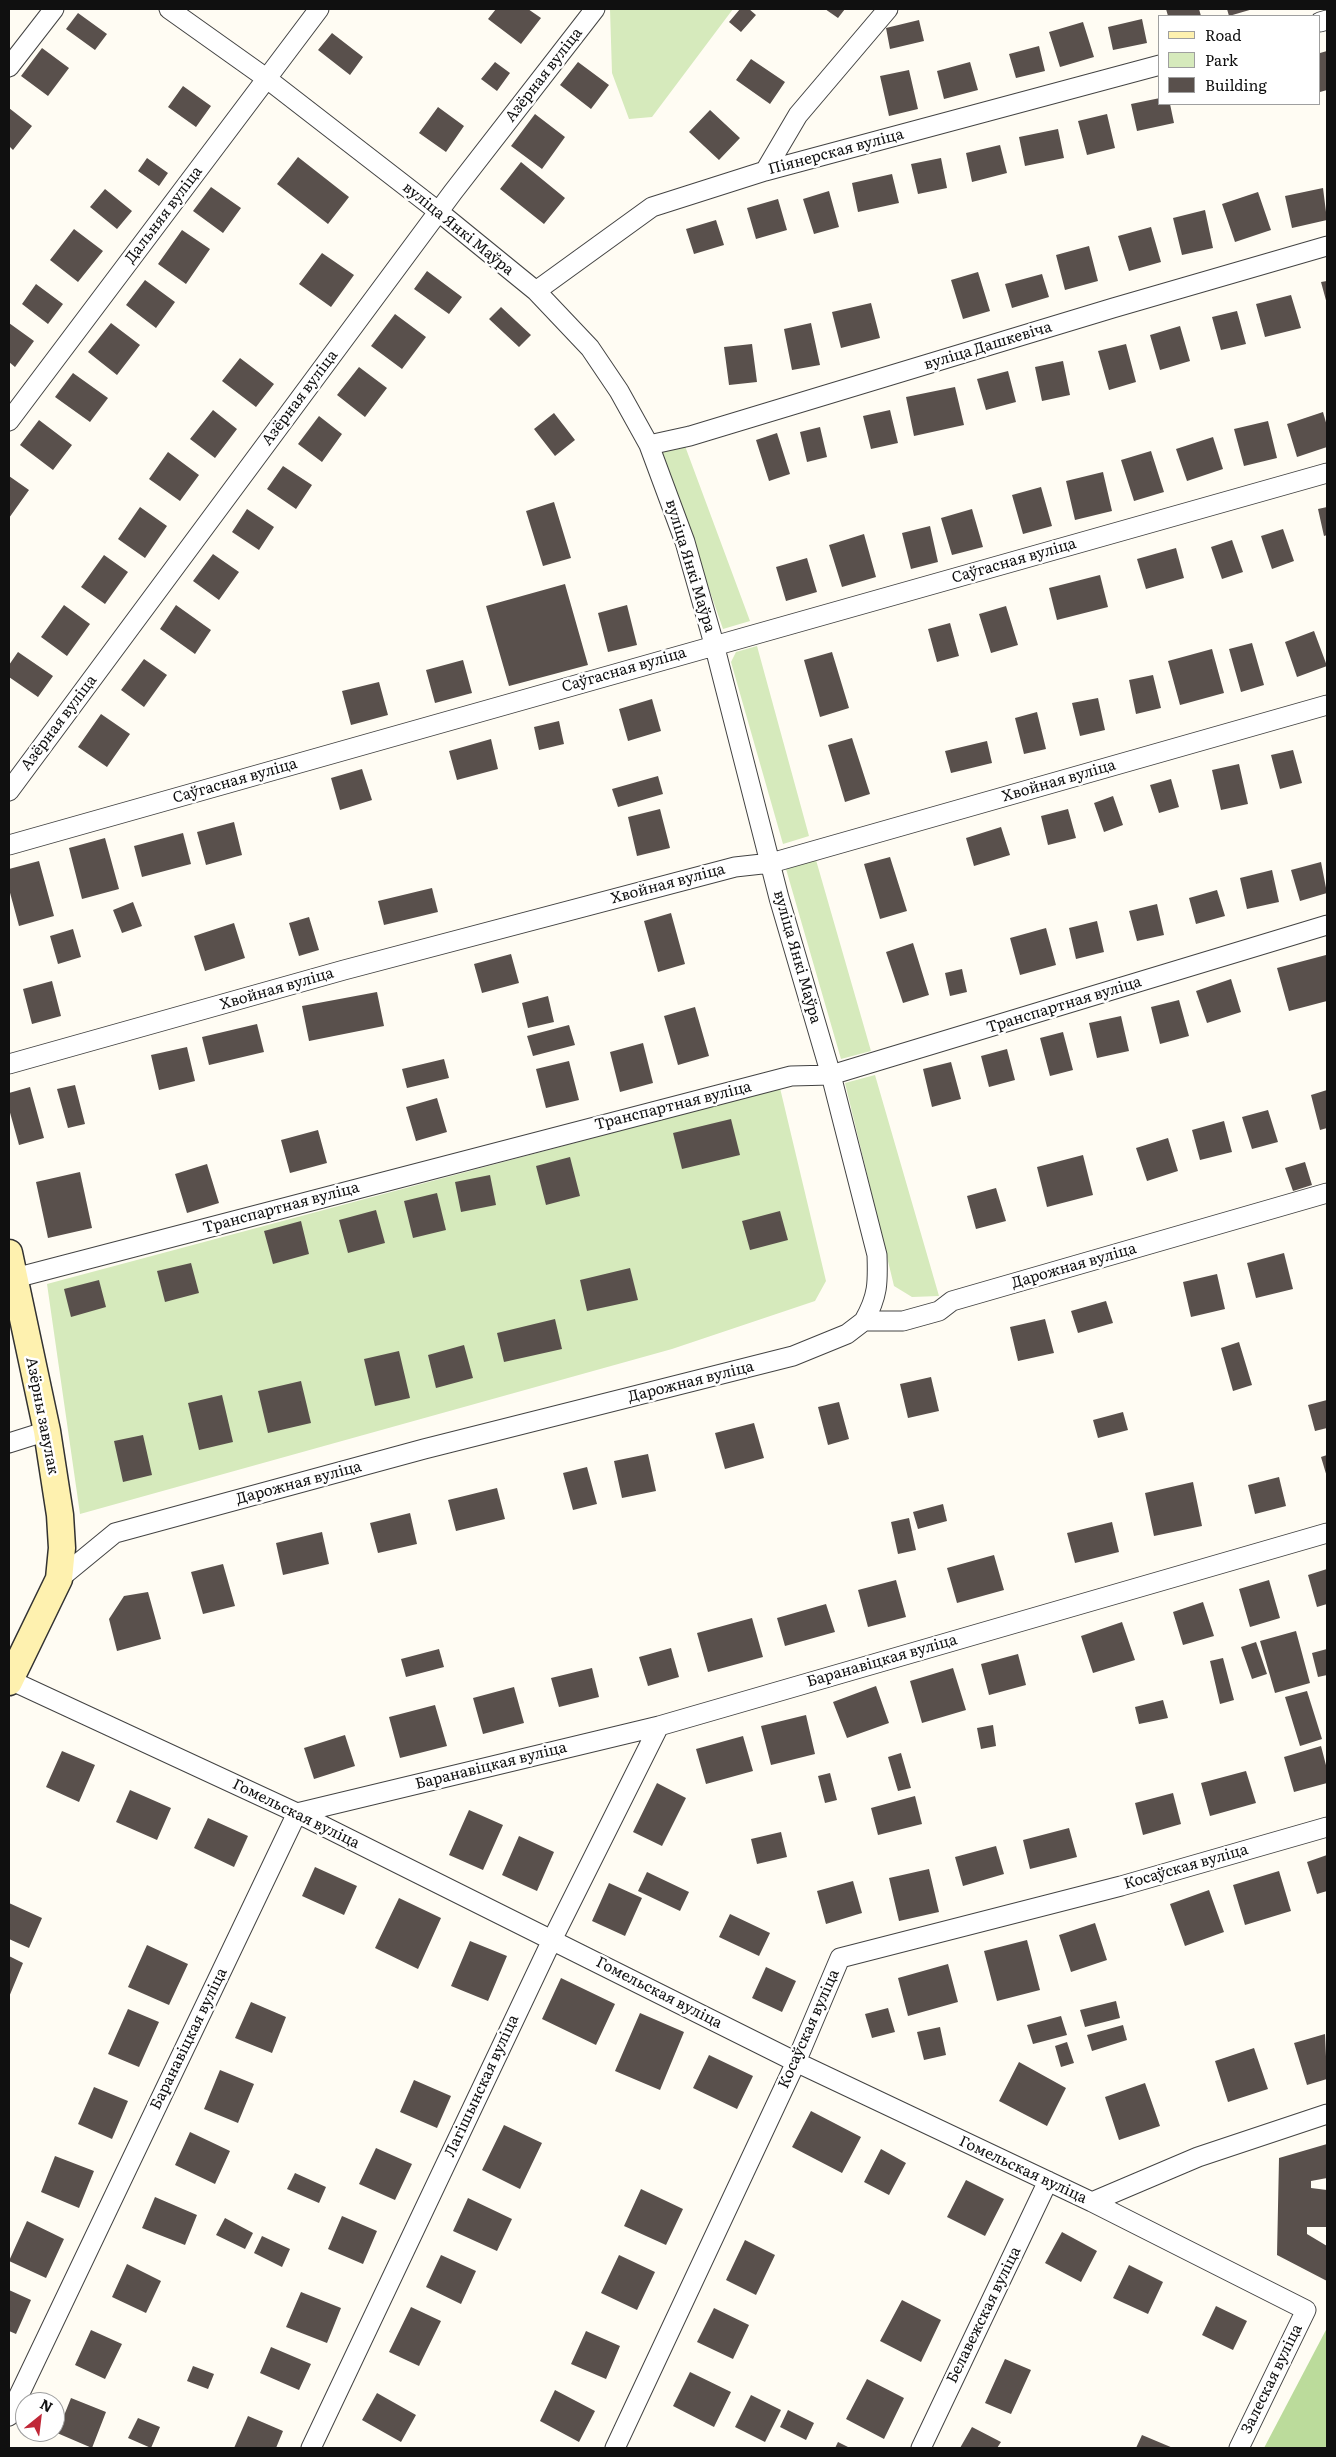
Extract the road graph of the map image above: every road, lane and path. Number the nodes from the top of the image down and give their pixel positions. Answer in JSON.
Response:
{"nodes":[{"id":1,"x":54,"y":9,"type":"edge"},
{"id":2,"x":170,"y":9,"type":"edge"},
{"id":3,"x":319,"y":9,"type":"edge"},
{"id":4,"x":595,"y":9,"type":"edge"},
{"id":5,"x":888,"y":9,"type":"edge"},
{"id":6,"x":1158,"y":66,"type":"edge"},
{"id":7,"x":9,"y":67,"type":"edge"},
{"id":8,"x":266,"y":78,"type":"junction"},
{"id":9,"x":765,"y":171,"type":"junction"},
{"id":10,"x":439,"y":212,"type":"junction"},
{"id":11,"x":1327,"y":246,"type":"edge"},
{"id":12,"x":536,"y":291,"type":"junction"},
{"id":13,"x":9,"y":421,"type":"edge"},
{"id":14,"x":649,"y":445,"type":"junction"},
{"id":15,"x":1327,"y":474,"type":"edge"},
{"id":16,"x":714,"y":644,"type":"junction"},
{"id":17,"x":1327,"y":705,"type":"edge"},
{"id":18,"x":9,"y":791,"type":"edge"},
{"id":19,"x":9,"y":845,"type":"edge"},
{"id":20,"x":771,"y":863,"type":"junction"},
{"id":21,"x":1327,"y":926,"type":"edge"},
{"id":22,"x":9,"y":1064,"type":"edge"},
{"id":23,"x":831,"y":1074,"type":"junction"},
{"id":24,"x":1327,"y":1193,"type":"edge"},
{"id":25,"x":12,"y":1266,"type":"edge"},
{"id":26,"x":864,"y":1321,"type":"junction"},
{"id":27,"x":47,"y":1431,"type":"junction"},
{"id":28,"x":9,"y":1443,"type":"edge"},
{"id":29,"x":1327,"y":1533,"type":"edge"},
{"id":30,"x":59,"y":1580,"type":"junction"},
{"id":31,"x":9,"y":1681,"type":"edge"},
{"id":32,"x":659,"y":1726,"type":"junction"},
{"id":33,"x":297,"y":1813,"type":"junction"},
{"id":34,"x":1327,"y":1827,"type":"edge"},
{"id":35,"x":552,"y":1940,"type":"junction"},
{"id":36,"x":796,"y":2062,"type":"junction"},
{"id":37,"x":1327,"y":2114,"type":"edge"},
{"id":38,"x":1048,"y":2181,"type":"junction"},
{"id":39,"x":1092,"y":2202,"type":"junction"},
{"id":40,"x":1306,"y":2310,"type":"joint"},
{"id":41,"x":9,"y":2416,"type":"edge"},
{"id":42,"x":311,"y":2448,"type":"edge"},
{"id":43,"x":615,"y":2448,"type":"edge"},
{"id":44,"x":920,"y":2448,"type":"edge"},
{"id":45,"x":1238,"y":2448,"type":"edge"}],
"edges":[{"from":1,"to":7,"type":"street"},
{"from":2,"to":8,"type":"street","name":"вуліца Янкі Маўра"},
{"from":3,"to":8,"type":"street","name":"Дальняя вуліца"},
{"from":4,"to":10,"type":"street","name":"Азёрная вуліца"},
{"from":5,"to":9,"type":"street"},
{"from":6,"to":9,"type":"street","name":"Піянерская вуліца"},
{"from":8,"to":10,"type":"street","name":"вуліца Янкі Маўра"},
{"from":8,"to":13,"type":"street","name":"Дальняя вуліца"},
{"from":9,"to":12,"type":"street","name":"Піянерская вуліца"},
{"from":10,"to":12,"type":"street","name":"вуліца Янкі Маўра"},
{"from":10,"to":18,"type":"street","name":"Азёрная вуліца"},
{"from":11,"to":14,"type":"street","name":"вуліца Дашкевіча"},
{"from":12,"to":14,"type":"street","name":"вуліца Янкі Маўра"},
{"from":14,"to":16,"type":"street","name":"вуліца Янкі Маўра"},
{"from":15,"to":16,"type":"street","name":"Саўгасная вуліца"},
{"from":16,"to":19,"type":"street","name":"Саўгасная вуліца"},
{"from":16,"to":20,"type":"street","name":"вуліца Янкі Маўра"},
{"from":17,"to":20,"type":"street","name":"Хвойная вуліца"},
{"from":20,"to":22,"type":"street","name":"Хвойная вуліца"},
{"from":20,"to":23,"type":"street","name":"вуліца Янкі Маўра"},
{"from":21,"to":23,"type":"street","name":"Транспартная вуліца"},
{"from":23,"to":25,"type":"street","name":"Транспартная вуліца"},
{"from":23,"to":26,"type":"street","name":"вуліца Янкі Маўра"},
{"from":24,"to":26,"type":"street","name":"Дарожная вуліца"},
{"from":25,"to":27,"type":"street","name":"Азёрны завулак"},
{"from":26,"to":30,"type":"street","name":"Дарожная вуліца"},
{"from":27,"to":28,"type":"street"},
{"from":27,"to":30,"type":"street","name":"Азёрны завулак"},
{"from":29,"to":32,"type":"street","name":"Баранавіцкая вуліца"},
{"from":30,"to":31,"type":"street"},
{"from":31,"to":33,"type":"street","name":"Гомельская вуліца"},
{"from":32,"to":33,"type":"street","name":"Баранавіцкая вуліца"},
{"from":32,"to":35,"type":"street","name":"Лагішынская вуліца"},
{"from":33,"to":35,"type":"street","name":"Гомельская вуліца"},
{"from":33,"to":41,"type":"street","name":"Баранавіцкая вуліца"},
{"from":34,"to":36,"type":"street","name":"Косаўская вуліца"},
{"from":35,"to":36,"type":"street","name":"Гомельская вуліца"},
{"from":35,"to":42,"type":"street","name":"Лагішынская вуліца"},
{"from":36,"to":38,"type":"street","name":"Гомельская вуліца"},
{"from":36,"to":43,"type":"street","name":"Косаўская вуліца"},
{"from":37,"to":39,"type":"street"},
{"from":38,"to":39,"type":"street","name":"Гомельская вуліца"},
{"from":38,"to":44,"type":"street","name":"Белавежская вуліца"},
{"from":39,"to":40,"type":"street","name":"Гомельская вуліца"},
{"from":40,"to":45,"type":"street","name":"Залеская вуліца"}]}
